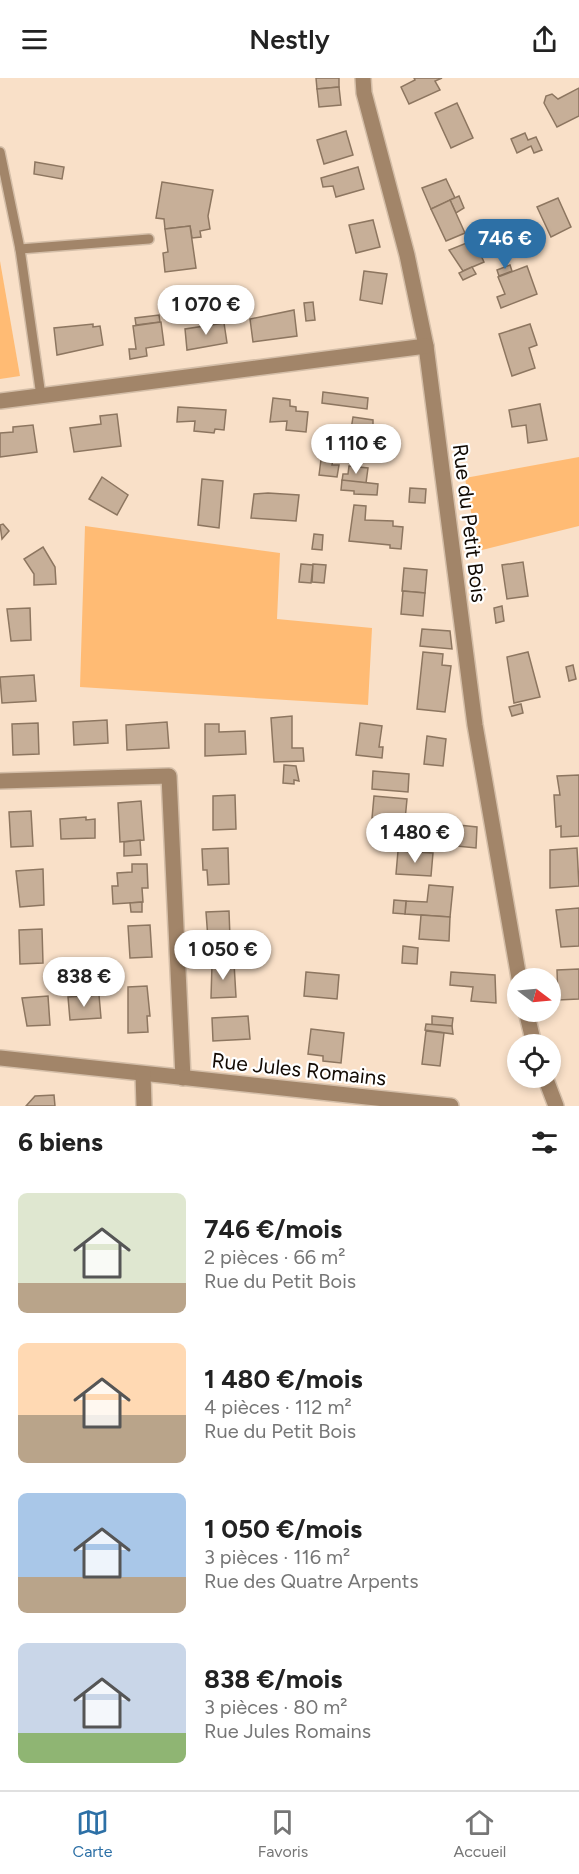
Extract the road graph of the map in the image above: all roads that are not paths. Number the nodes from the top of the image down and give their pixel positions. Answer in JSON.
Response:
{"nodes":[{"id":1,"x":363,"y":78,"type":"edge"},
{"id":2,"x":0,"y":152,"type":"edge"},
{"id":3,"x":149,"y":239,"type":"dead end"},
{"id":4,"x":20,"y":249,"type":"junction"},
{"id":5,"x":426,"y":346,"type":"junction"},
{"id":6,"x":41,"y":396,"type":"junction"},
{"id":7,"x":0,"y":401,"type":"edge"},
{"id":8,"x":0,"y":781,"type":"edge"},
{"id":9,"x":517,"y":968,"type":"edge"},
{"id":10,"x":0,"y":1058,"type":"edge"},
{"id":11,"x":143,"y":1074,"type":"junction"},
{"id":12,"x":183,"y":1078,"type":"junction"},
{"id":13,"x":549,"y":1088,"type":"edge"},
{"id":14,"x":554,"y":1105,"type":"edge"},
{"id":15,"x":144,"y":1106,"type":"edge"},
{"id":16,"x":451,"y":1106,"type":"edge"}],
"edges":[{"from":1,"to":5,"type":"street","name":"Rue du Petit Bois"},
{"from":2,"to":4,"type":"lane"},
{"from":3,"to":4,"type":"lane"},
{"from":4,"to":6,"type":"lane"},
{"from":5,"to":6,"type":"street"},
{"from":5,"to":9,"type":"street","name":"Rue du Petit Bois"},
{"from":6,"to":7,"type":"street"},
{"from":8,"to":12,"type":"street"},
{"from":10,"to":11,"type":"street","name":"Rue Jules Romains"},
{"from":11,"to":12,"type":"street","name":"Rue Jules Romains"},
{"from":11,"to":15,"type":"street"},
{"from":12,"to":16,"type":"street","name":"Rue Jules Romains"},
{"from":13,"to":14,"type":"street"}]}
